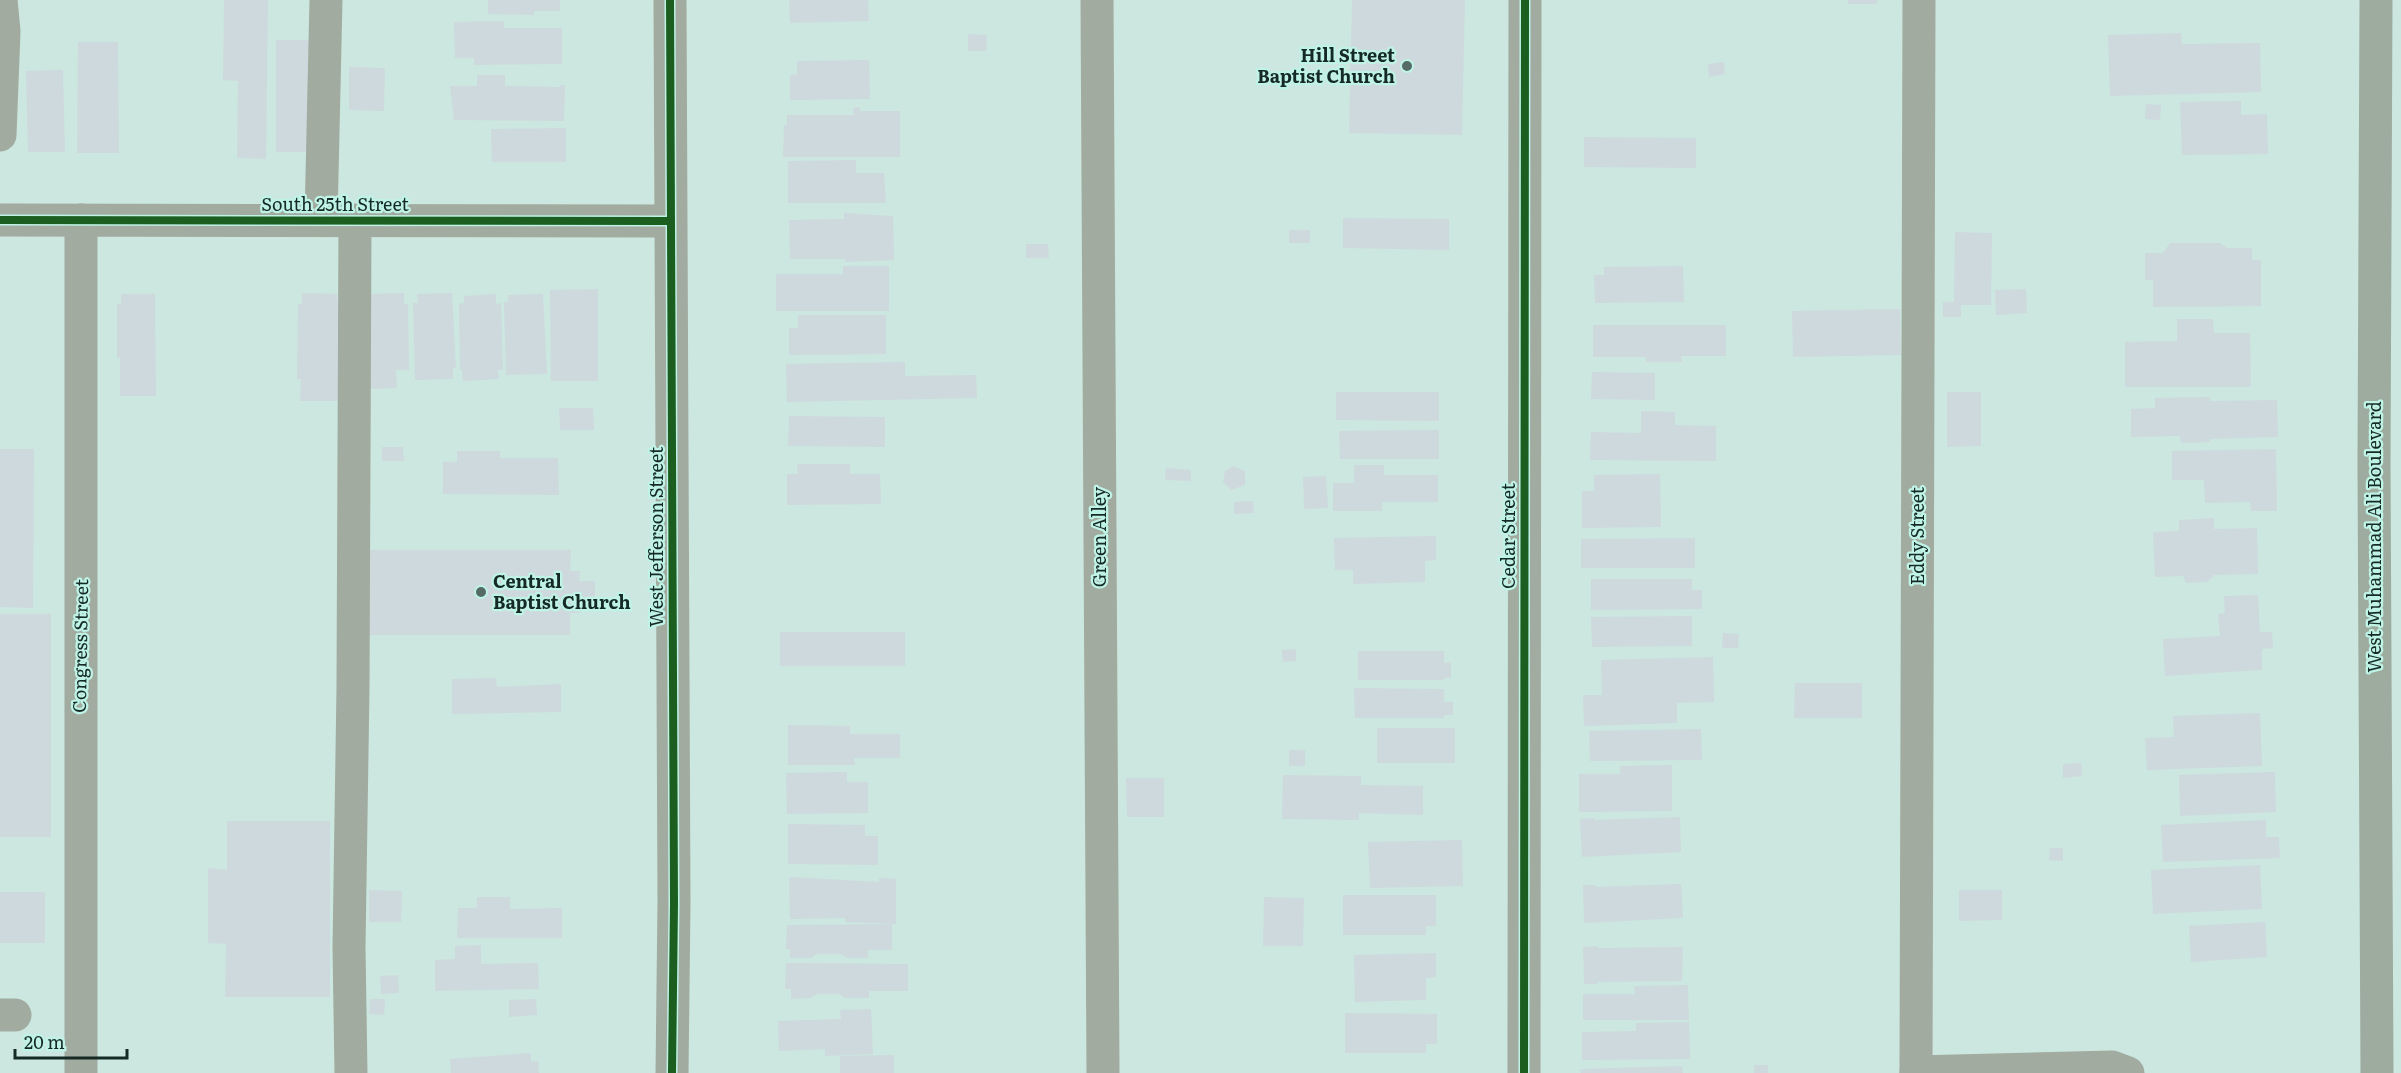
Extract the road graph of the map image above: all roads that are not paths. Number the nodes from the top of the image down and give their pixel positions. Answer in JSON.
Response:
{"nodes":[{"id":1,"x":1,"y":0,"type":"edge"},
{"id":2,"x":326,"y":0,"type":"edge"},
{"id":3,"x":670,"y":0,"type":"edge"},
{"id":4,"x":1097,"y":0,"type":"edge"},
{"id":5,"x":1525,"y":0,"type":"edge"},
{"id":6,"x":1919,"y":0,"type":"edge"},
{"id":7,"x":2376,"y":0,"type":"edge"},
{"id":8,"x":0,"y":135,"type":"edge"},
{"id":9,"x":0,"y":220,"type":"edge"},
{"id":10,"x":81,"y":220,"type":"junction"},
{"id":11,"x":321,"y":220,"type":"junction"},
{"id":12,"x":355,"y":220,"type":"junction"},
{"id":13,"x":670,"y":221,"type":"junction"},
{"id":14,"x":1916,"y":1072,"type":"edge"},
{"id":15,"x":81,"y":1073,"type":"edge"},
{"id":16,"x":351,"y":1073,"type":"edge"},
{"id":17,"x":672,"y":1073,"type":"edge"},
{"id":18,"x":1103,"y":1073,"type":"edge"},
{"id":19,"x":1524,"y":1073,"type":"edge"},
{"id":20,"x":2128,"y":1073,"type":"edge"},
{"id":21,"x":2378,"y":1073,"type":"edge"}],
"edges":[{"from":1,"to":8,"type":"street"},
{"from":2,"to":11,"type":"street"},
{"from":3,"to":13,"type":"street","name":"West Jefferson Street"},
{"from":4,"to":18,"type":"street","name":"Green Alley"},
{"from":5,"to":19,"type":"street","name":"Cedar Street"},
{"from":6,"to":14,"type":"street","name":"Eddy Street"},
{"from":7,"to":21,"type":"main road","name":"West Muhammad Ali Boulevard"},
{"from":9,"to":10,"type":"street","name":"South 25th Street"},
{"from":10,"to":11,"type":"street","name":"South 25th Street"},
{"from":10,"to":15,"type":"street","name":"Congress Street"},
{"from":11,"to":12,"type":"street","name":"South 25th Street"},
{"from":12,"to":13,"type":"street","name":"South 25th Street"},
{"from":12,"to":16,"type":"street"},
{"from":13,"to":17,"type":"street","name":"West Jefferson Street"},
{"from":14,"to":20,"type":"street"}]}
